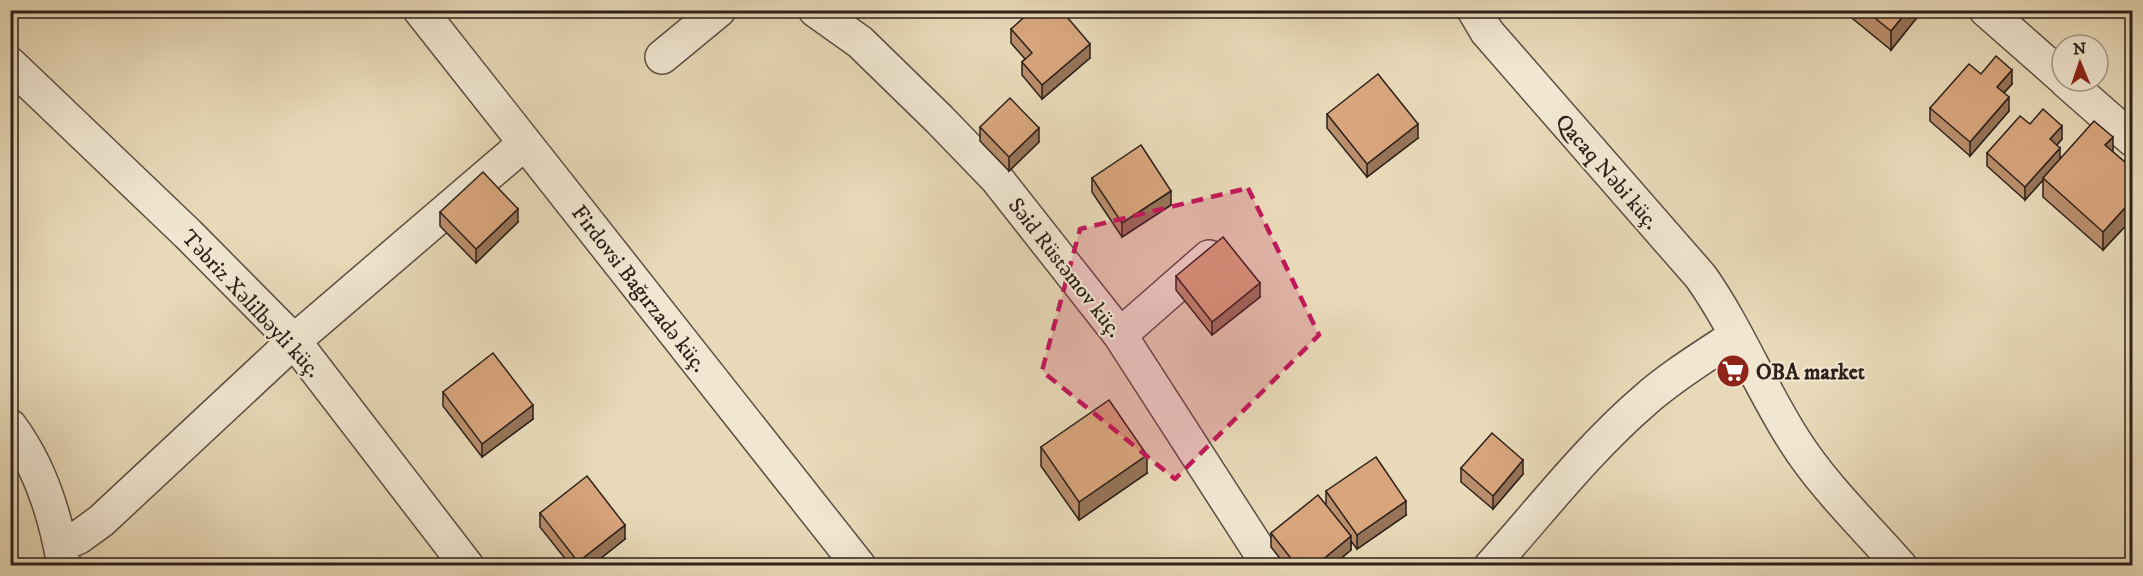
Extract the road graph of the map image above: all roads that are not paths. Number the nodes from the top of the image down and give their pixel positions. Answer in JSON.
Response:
{"nodes":[{"id":1,"x":420,"y":10,"type":"edge"},
{"id":2,"x":719,"y":10,"type":"edge"},
{"id":3,"x":815,"y":10,"type":"edge"},
{"id":4,"x":1474,"y":10,"type":"edge"},
{"id":5,"x":1986,"y":10,"type":"edge"},
{"id":6,"x":662,"y":57,"type":"dead end"},
{"id":7,"x":10,"y":64,"type":"edge"},
{"id":8,"x":2050,"y":66,"type":"edge"},
{"id":9,"x":2080,"y":93,"type":"edge"},
{"id":10,"x":2133,"y":139,"type":"edge"},
{"id":11,"x":525,"y":143,"type":"junction"},
{"id":12,"x":1219,"y":249,"type":"edge"},
{"id":13,"x":1120,"y":335,"type":"junction"},
{"id":14,"x":1735,"y":336,"type":"junction"},
{"id":15,"x":294,"y":341,"type":"junction"},
{"id":16,"x":10,"y":426,"type":"edge"},
{"id":17,"x":62,"y":555,"type":"edge"},
{"id":18,"x":467,"y":566,"type":"edge"},
{"id":19,"x":859,"y":566,"type":"edge"},
{"id":20,"x":1269,"y":566,"type":"edge"},
{"id":21,"x":1491,"y":566,"type":"edge"},
{"id":22,"x":1900,"y":566,"type":"edge"}],
"edges":[{"from":1,"to":11,"type":"street","name":"Firdovsi Bağırzadə küç."},
{"from":2,"to":6,"type":"street"},
{"from":3,"to":13,"type":"street","name":"Səid Rüstəmov küç."},
{"from":4,"to":14,"type":"street","name":"Qacaq Nəbi küç."},
{"from":5,"to":8,"type":"street"},
{"from":7,"to":15,"type":"street","name":"Təbriz Xəlilbəyli küç."},
{"from":9,"to":10,"type":"street"},
{"from":11,"to":15,"type":"street"},
{"from":11,"to":19,"type":"street","name":"Firdovsi Bağırzadə küç."},
{"from":12,"to":13,"type":"street"},
{"from":13,"to":20,"type":"street","name":"Səid Rüstəmov küç."},
{"from":14,"to":21,"type":"street"},
{"from":14,"to":22,"type":"street","name":"Qacaq Nəbi küç."},
{"from":15,"to":17,"type":"street"},
{"from":15,"to":18,"type":"street","name":"Təbriz Xəlilbəyli küç."},
{"from":16,"to":17,"type":"street"}]}
